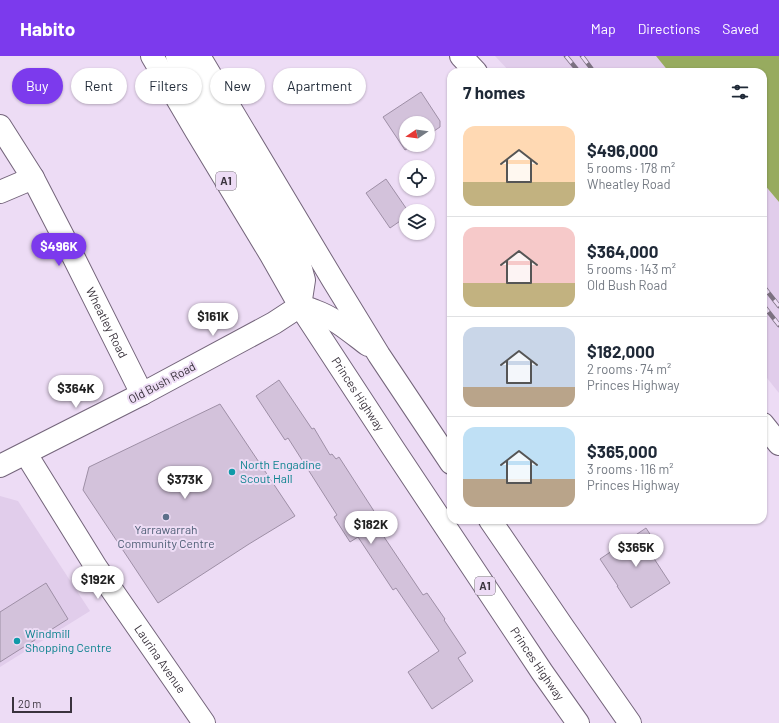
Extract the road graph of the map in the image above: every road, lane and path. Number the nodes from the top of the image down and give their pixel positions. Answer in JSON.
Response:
{"nodes":[{"id":1,"x":152,"y":56,"type":"edge"},
{"id":2,"x":177,"y":56,"type":"edge"},
{"id":3,"x":199,"y":56,"type":"edge"},
{"id":4,"x":461,"y":56,"type":"edge"},
{"id":5,"x":472,"y":68,"type":"edge"},
{"id":6,"x":0,"y":126,"type":"edge"},
{"id":7,"x":33,"y":178,"type":"junction"},
{"id":8,"x":0,"y":192,"type":"edge"},
{"id":9,"x":300,"y":306,"type":"junction"},
{"id":10,"x":379,"y":355,"type":"junction"},
{"id":11,"x":142,"y":394,"type":"junction"},
{"id":12,"x":767,"y":429,"type":"edge"},
{"id":13,"x":779,"y":444,"type":"edge"},
{"id":14,"x":26,"y":454,"type":"junction"},
{"id":15,"x":447,"y":457,"type":"edge"},
{"id":16,"x":0,"y":466,"type":"edge"},
{"id":17,"x":493,"y":524,"type":"edge"},
{"id":18,"x":204,"y":723,"type":"edge"},
{"id":19,"x":578,"y":723,"type":"edge"},
{"id":20,"x":630,"y":723,"type":"edge"}],
"edges":[{"from":1,"to":9,"type":"main road","name":"Princes Highway","number":"A1"},
{"from":2,"to":9,"type":"main road"},
{"from":3,"to":10,"type":"main road"},
{"from":4,"to":5,"type":"main road"},
{"from":6,"to":7,"type":"main road","name":"Wheatley Road"},
{"from":7,"to":8,"type":"main road"},
{"from":7,"to":11,"type":"main road","name":"Wheatley Road"},
{"from":9,"to":10,"type":"main road"},
{"from":9,"to":11,"type":"main road","name":"Old Bush Road"},
{"from":9,"to":19,"type":"main road","name":"Princes Highway","number":"A1"},
{"from":10,"to":15,"type":"main road"},
{"from":11,"to":14,"type":"main road","name":"Old Bush Road"},
{"from":12,"to":13,"type":"main road"},
{"from":14,"to":16,"type":"main road","name":"Old Bush Road"},
{"from":14,"to":18,"type":"main road","name":"Laurina Avenue"},
{"from":17,"to":20,"type":"main road"}]}
